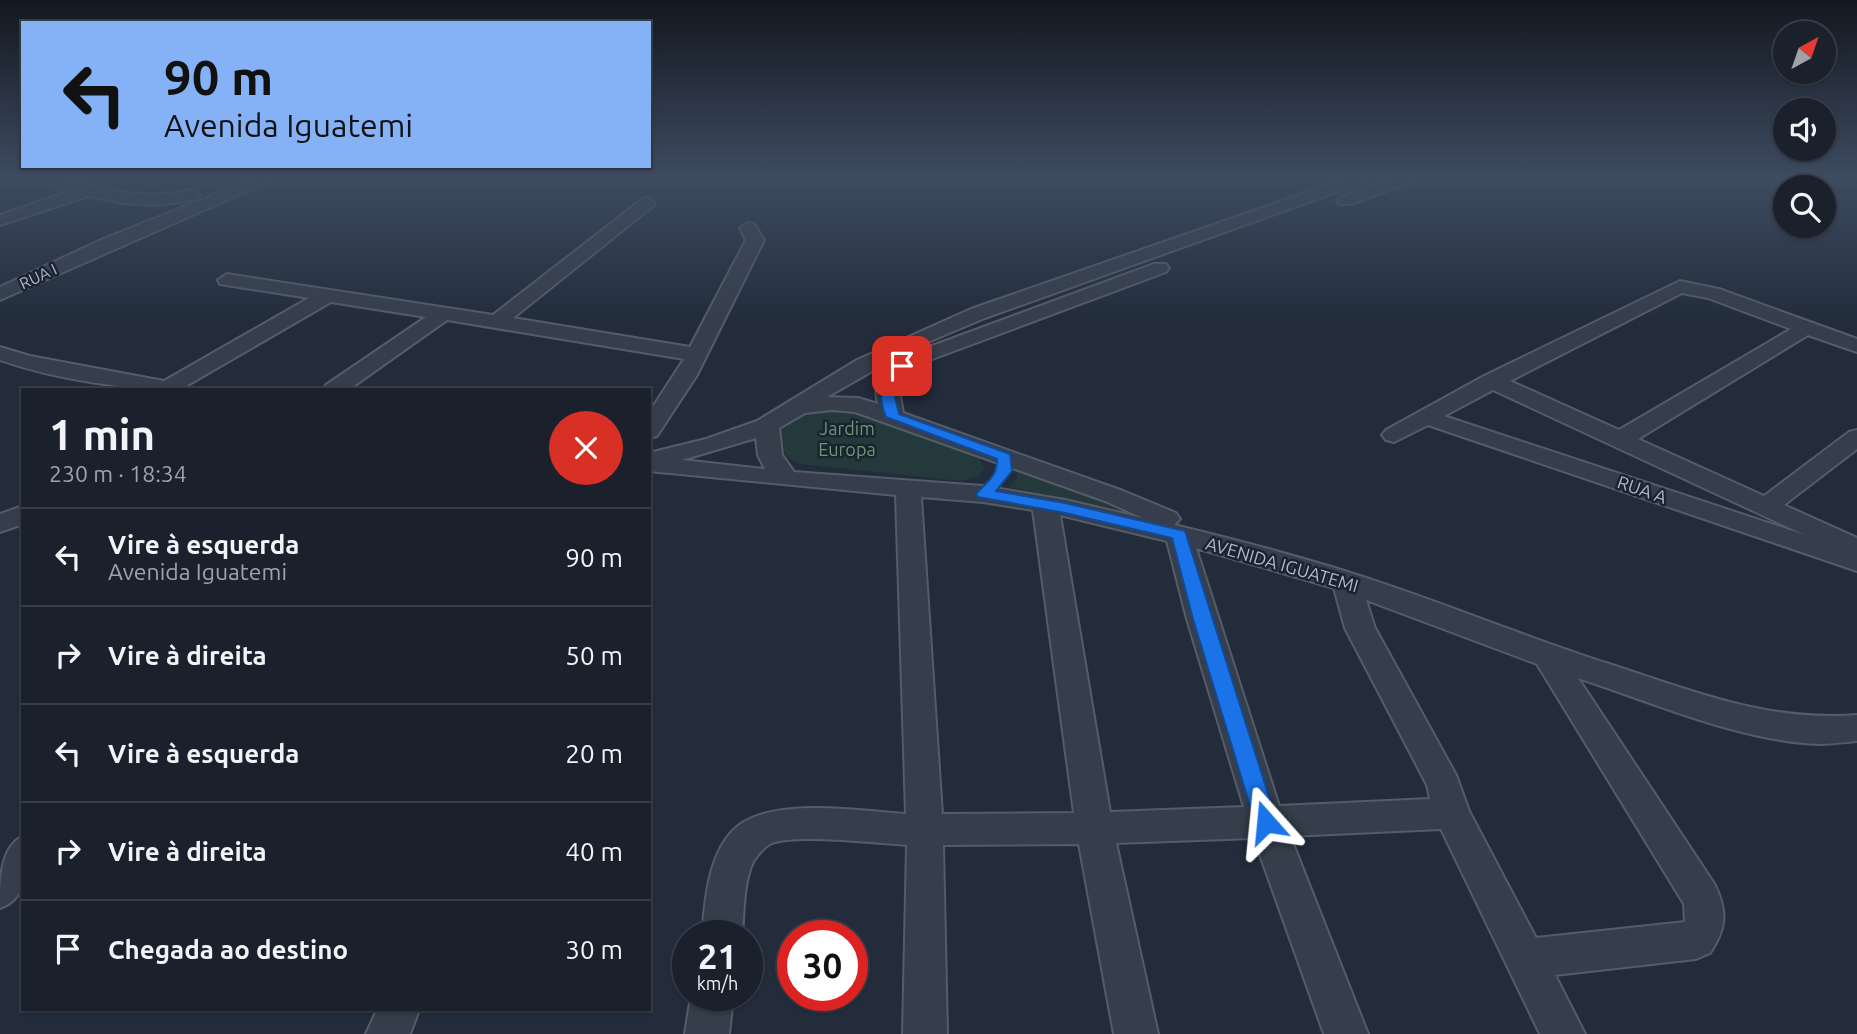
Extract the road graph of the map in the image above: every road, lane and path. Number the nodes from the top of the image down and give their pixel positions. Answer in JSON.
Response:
{"nodes":[{"id":1,"x":153,"y":225,"type":"edge"},
{"id":2,"x":619,"y":225,"type":"edge"},
{"id":3,"x":1227,"y":225,"type":"edge"},
{"id":4,"x":1280,"y":225,"type":"edge"},
{"id":5,"x":748,"y":228,"type":"dead end"},
{"id":6,"x":227,"y":280,"type":"dead end"},
{"id":7,"x":0,"y":294,"type":"edge"},
{"id":8,"x":326,"y":297,"type":"junction"},
{"id":9,"x":444,"y":313,"type":"junction"},
{"id":10,"x":498,"y":321,"type":"junction"},
{"id":11,"x":1806,"y":328,"type":"junction"},
{"id":12,"x":1857,"y":346,"type":"edge"},
{"id":13,"x":0,"y":353,"type":"edge"},
{"id":14,"x":697,"y":355,"type":"junction"},
{"id":15,"x":1492,"y":381,"type":"junction"},
{"id":16,"x":168,"y":388,"type":"edge"},
{"id":17,"x":175,"y":388,"type":"edge"},
{"id":18,"x":337,"y":388,"type":"edge"},
{"id":19,"x":791,"y":411,"type":"junction"},
{"id":20,"x":893,"y":417,"type":"junction"},
{"id":21,"x":1426,"y":417,"type":"junction"},
{"id":22,"x":767,"y":425,"type":"junction"},
{"id":23,"x":651,"y":428,"type":"edge"},
{"id":24,"x":1394,"y":435,"type":"dead end"},
{"id":25,"x":1857,"y":437,"type":"edge"},
{"id":26,"x":1620,"y":440,"type":"junction"},
{"id":27,"x":1005,"y":457,"type":"junction"},
{"id":28,"x":651,"y":458,"type":"edge"},
{"id":29,"x":651,"y":464,"type":"edge"},
{"id":30,"x":787,"y":479,"type":"junction"},
{"id":31,"x":908,"y":488,"type":"junction"},
{"id":32,"x":983,"y":494,"type":"junction"},
{"id":33,"x":1045,"y":505,"type":"junction"},
{"id":34,"x":1767,"y":506,"type":"junction"},
{"id":35,"x":1179,"y":535,"type":"junction"},
{"id":36,"x":1222,"y":546,"type":"junction"},
{"id":37,"x":1857,"y":549,"type":"edge"},
{"id":38,"x":1857,"y":562,"type":"edge"},
{"id":39,"x":1346,"y":582,"type":"junction"},
{"id":40,"x":1548,"y":656,"type":"junction"},
{"id":41,"x":1857,"y":727,"type":"edge"},
{"id":42,"x":1451,"y":813,"type":"junction"},
{"id":43,"x":1266,"y":822,"type":"junction"},
{"id":44,"x":1094,"y":827,"type":"junction"},
{"id":45,"x":925,"y":830,"type":"junction"},
{"id":46,"x":21,"y":855,"type":"edge"},
{"id":47,"x":0,"y":891,"type":"edge"},
{"id":48,"x":725,"y":920,"type":"edge"},
{"id":49,"x":1524,"y":959,"type":"junction"},
{"id":50,"x":398,"y":1011,"type":"edge"},
{"id":51,"x":710,"y":1011,"type":"edge"},
{"id":52,"x":388,"y":1034,"type":"edge"},
{"id":53,"x":707,"y":1034,"type":"edge"},
{"id":54,"x":925,"y":1034,"type":"edge"},
{"id":55,"x":1136,"y":1034,"type":"edge"},
{"id":56,"x":1346,"y":1034,"type":"edge"},
{"id":57,"x":1563,"y":1034,"type":"edge"}],
"edges":[{"from":1,"to":7,"type":"street","name":"RUA I"},
{"from":2,"to":10,"type":"street"},
{"from":3,"to":19,"type":"street"},
{"from":4,"to":20,"type":"street"},
{"from":5,"to":14,"type":"street"},
{"from":6,"to":8,"type":"street"},
{"from":8,"to":9,"type":"street"},
{"from":8,"to":17,"type":"street"},
{"from":9,"to":10,"type":"street"},
{"from":9,"to":18,"type":"street"},
{"from":10,"to":14,"type":"street"},
{"from":11,"to":12,"type":"street"},
{"from":11,"to":15,"type":"street"},
{"from":11,"to":26,"type":"street"},
{"from":13,"to":16,"type":"street"},
{"from":14,"to":23,"type":"street"},
{"from":15,"to":21,"type":"street"},
{"from":15,"to":26,"type":"street","name":"RUA A"},
{"from":19,"to":20,"type":"street"},
{"from":19,"to":22,"type":"street"},
{"from":20,"to":27,"type":"street"},
{"from":21,"to":24,"type":"street"},
{"from":21,"to":38,"type":"street","name":"RUA A"},
{"from":22,"to":28,"type":"street"},
{"from":22,"to":30,"type":"street"},
{"from":25,"to":34,"type":"street"},
{"from":26,"to":34,"type":"street","name":"RUA A"},
{"from":27,"to":32,"type":"street"},
{"from":27,"to":36,"type":"street"},
{"from":29,"to":30,"type":"street","name":"AVENIDA IGUATEMI"},
{"from":30,"to":31,"type":"street","name":"AVENIDA IGUATEMI"},
{"from":31,"to":32,"type":"street","name":"AVENIDA IGUATEMI"},
{"from":31,"to":45,"type":"street"},
{"from":32,"to":33,"type":"street","name":"AVENIDA IGUATEMI"},
{"from":33,"to":35,"type":"street","name":"AVENIDA IGUATEMI"},
{"from":33,"to":44,"type":"street"},
{"from":34,"to":37,"type":"street","name":"RUA A"},
{"from":35,"to":36,"type":"street","name":"AVENIDA IGUATEMI"},
{"from":35,"to":43,"type":"street"},
{"from":36,"to":39,"type":"street","name":"AVENIDA IGUATEMI"},
{"from":39,"to":40,"type":"street","name":"AVENIDA IGUATEMI"},
{"from":39,"to":42,"type":"street"},
{"from":40,"to":41,"type":"street","name":"AVENIDA IGUATEMI"},
{"from":40,"to":49,"type":"street"},
{"from":42,"to":43,"type":"street"},
{"from":42,"to":49,"type":"street"},
{"from":43,"to":44,"type":"street"},
{"from":43,"to":56,"type":"street"},
{"from":44,"to":45,"type":"street"},
{"from":44,"to":55,"type":"street"},
{"from":45,"to":48,"type":"street"},
{"from":45,"to":54,"type":"street"},
{"from":46,"to":47,"type":"street"},
{"from":49,"to":57,"type":"street"},
{"from":50,"to":52,"type":"street"},
{"from":51,"to":53,"type":"street"}]}
